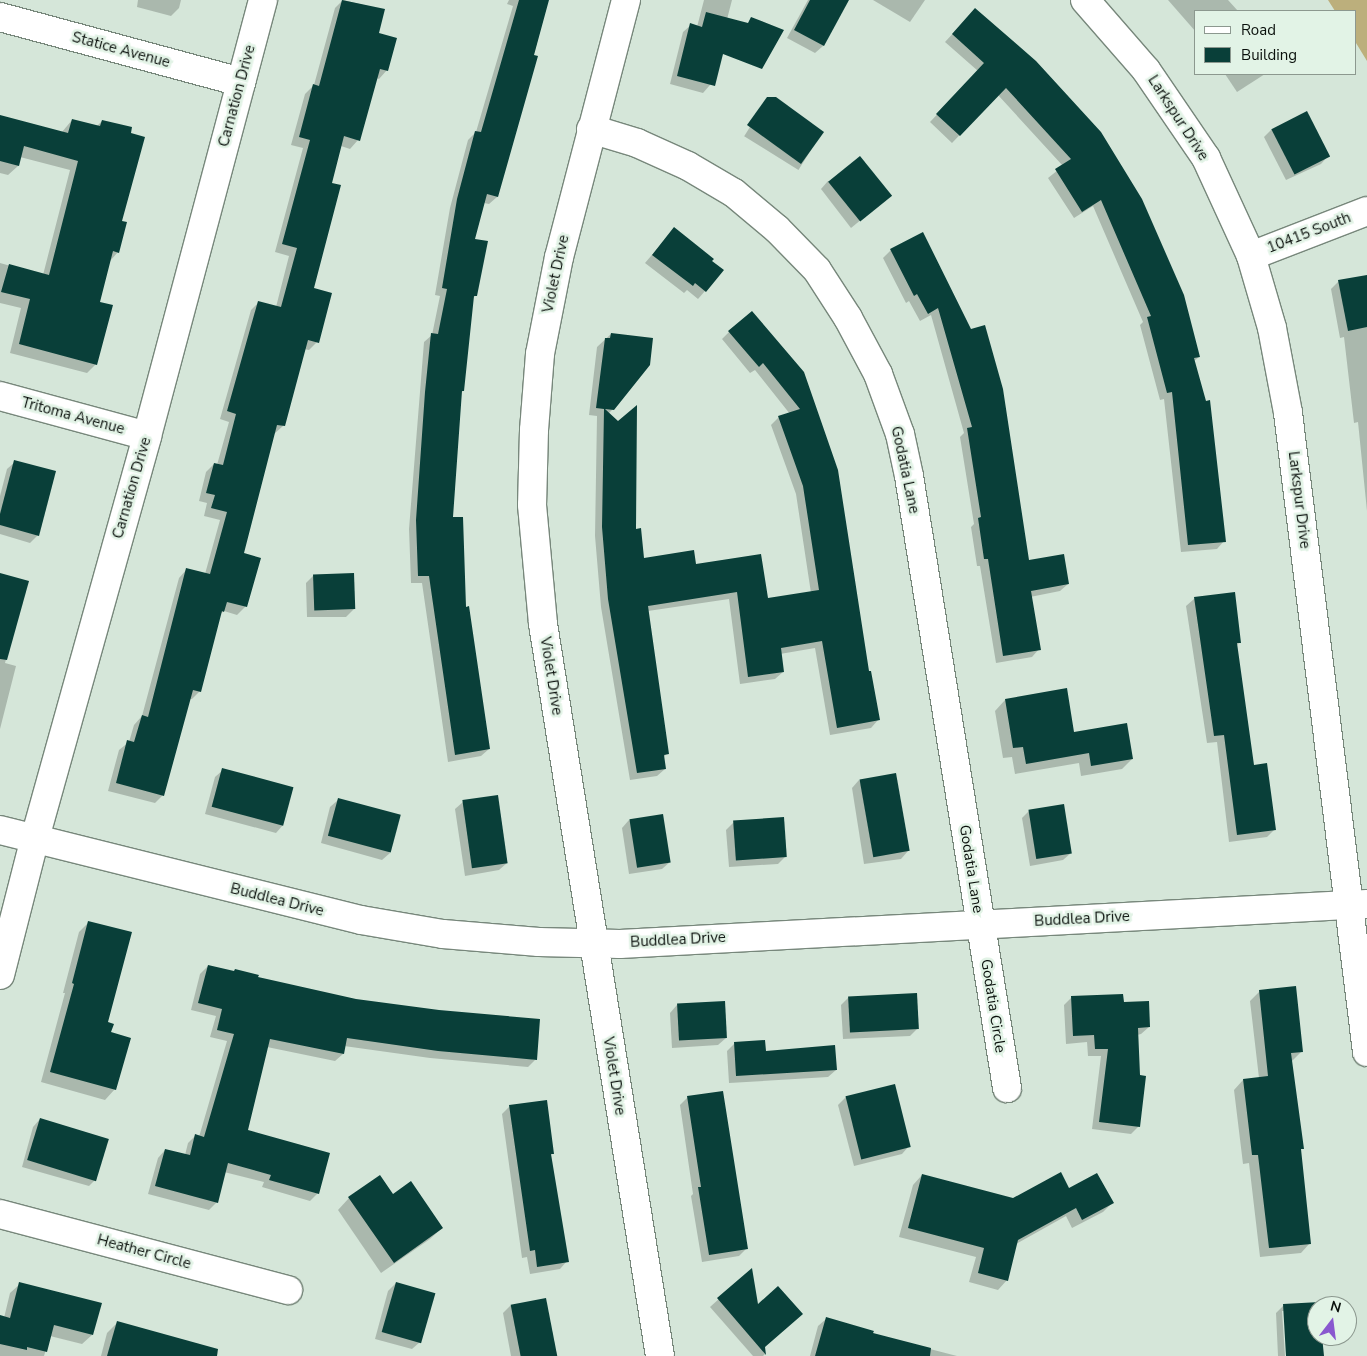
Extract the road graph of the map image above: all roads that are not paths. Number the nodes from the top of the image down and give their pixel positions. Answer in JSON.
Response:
{"nodes":[{"id":1,"x":263,"y":0,"type":"edge"},
{"id":2,"x":626,"y":0,"type":"edge"},
{"id":3,"x":1085,"y":0,"type":"edge"},
{"id":4,"x":0,"y":17,"type":"edge"},
{"id":5,"x":241,"y":82,"type":"junction"},
{"id":6,"x":591,"y":130,"type":"junction"},
{"id":7,"x":1367,"y":211,"type":"edge"},
{"id":8,"x":1250,"y":256,"type":"junction"},
{"id":9,"x":0,"y":396,"type":"edge"},
{"id":10,"x":147,"y":436,"type":"junction"},
{"id":11,"x":0,"y":830,"type":"edge"},
{"id":12,"x":35,"y":838,"type":"junction"},
{"id":13,"x":1358,"y":904,"type":"edge"},
{"id":14,"x":980,"y":924,"type":"junction"},
{"id":15,"x":594,"y":944,"type":"junction"},
{"id":16,"x":0,"y":975,"type":"edge"},
{"id":17,"x":1367,"y":1052,"type":"edge"},
{"id":18,"x":1006,"y":1088,"type":"dead end"},
{"id":19,"x":0,"y":1214,"type":"edge"},
{"id":20,"x":288,"y":1290,"type":"dead end"},
{"id":21,"x":660,"y":1356,"type":"edge"}],
"edges":[{"from":1,"to":5,"type":"street","name":"Carnation Drive"},
{"from":2,"to":6,"type":"street","name":"Violet Drive"},
{"from":3,"to":8,"type":"street","name":"Larkspur Drive"},
{"from":4,"to":5,"type":"street","name":"Statice Avenue"},
{"from":5,"to":10,"type":"street","name":"Carnation Drive"},
{"from":6,"to":14,"type":"street","name":"Godatia Lane"},
{"from":6,"to":15,"type":"street","name":"Violet Drive"},
{"from":7,"to":8,"type":"street","name":"10415 South"},
{"from":8,"to":13,"type":"street","name":"Larkspur Drive"},
{"from":9,"to":10,"type":"street","name":"Tritoma Avenue"},
{"from":10,"to":12,"type":"street","name":"Carnation Drive"},
{"from":11,"to":12,"type":"street","name":"Buddlea Drive"},
{"from":12,"to":15,"type":"street","name":"Buddlea Drive"},
{"from":12,"to":16,"type":"street","name":"Carnation Drive"},
{"from":13,"to":14,"type":"street","name":"Buddlea Drive"},
{"from":13,"to":17,"type":"street","name":"Larkspur Drive"},
{"from":14,"to":15,"type":"street","name":"Buddlea Drive"},
{"from":14,"to":18,"type":"street","name":"Godatia Circle"},
{"from":15,"to":21,"type":"street","name":"Violet Drive"},
{"from":19,"to":20,"type":"street","name":"Heather Circle"}]}
